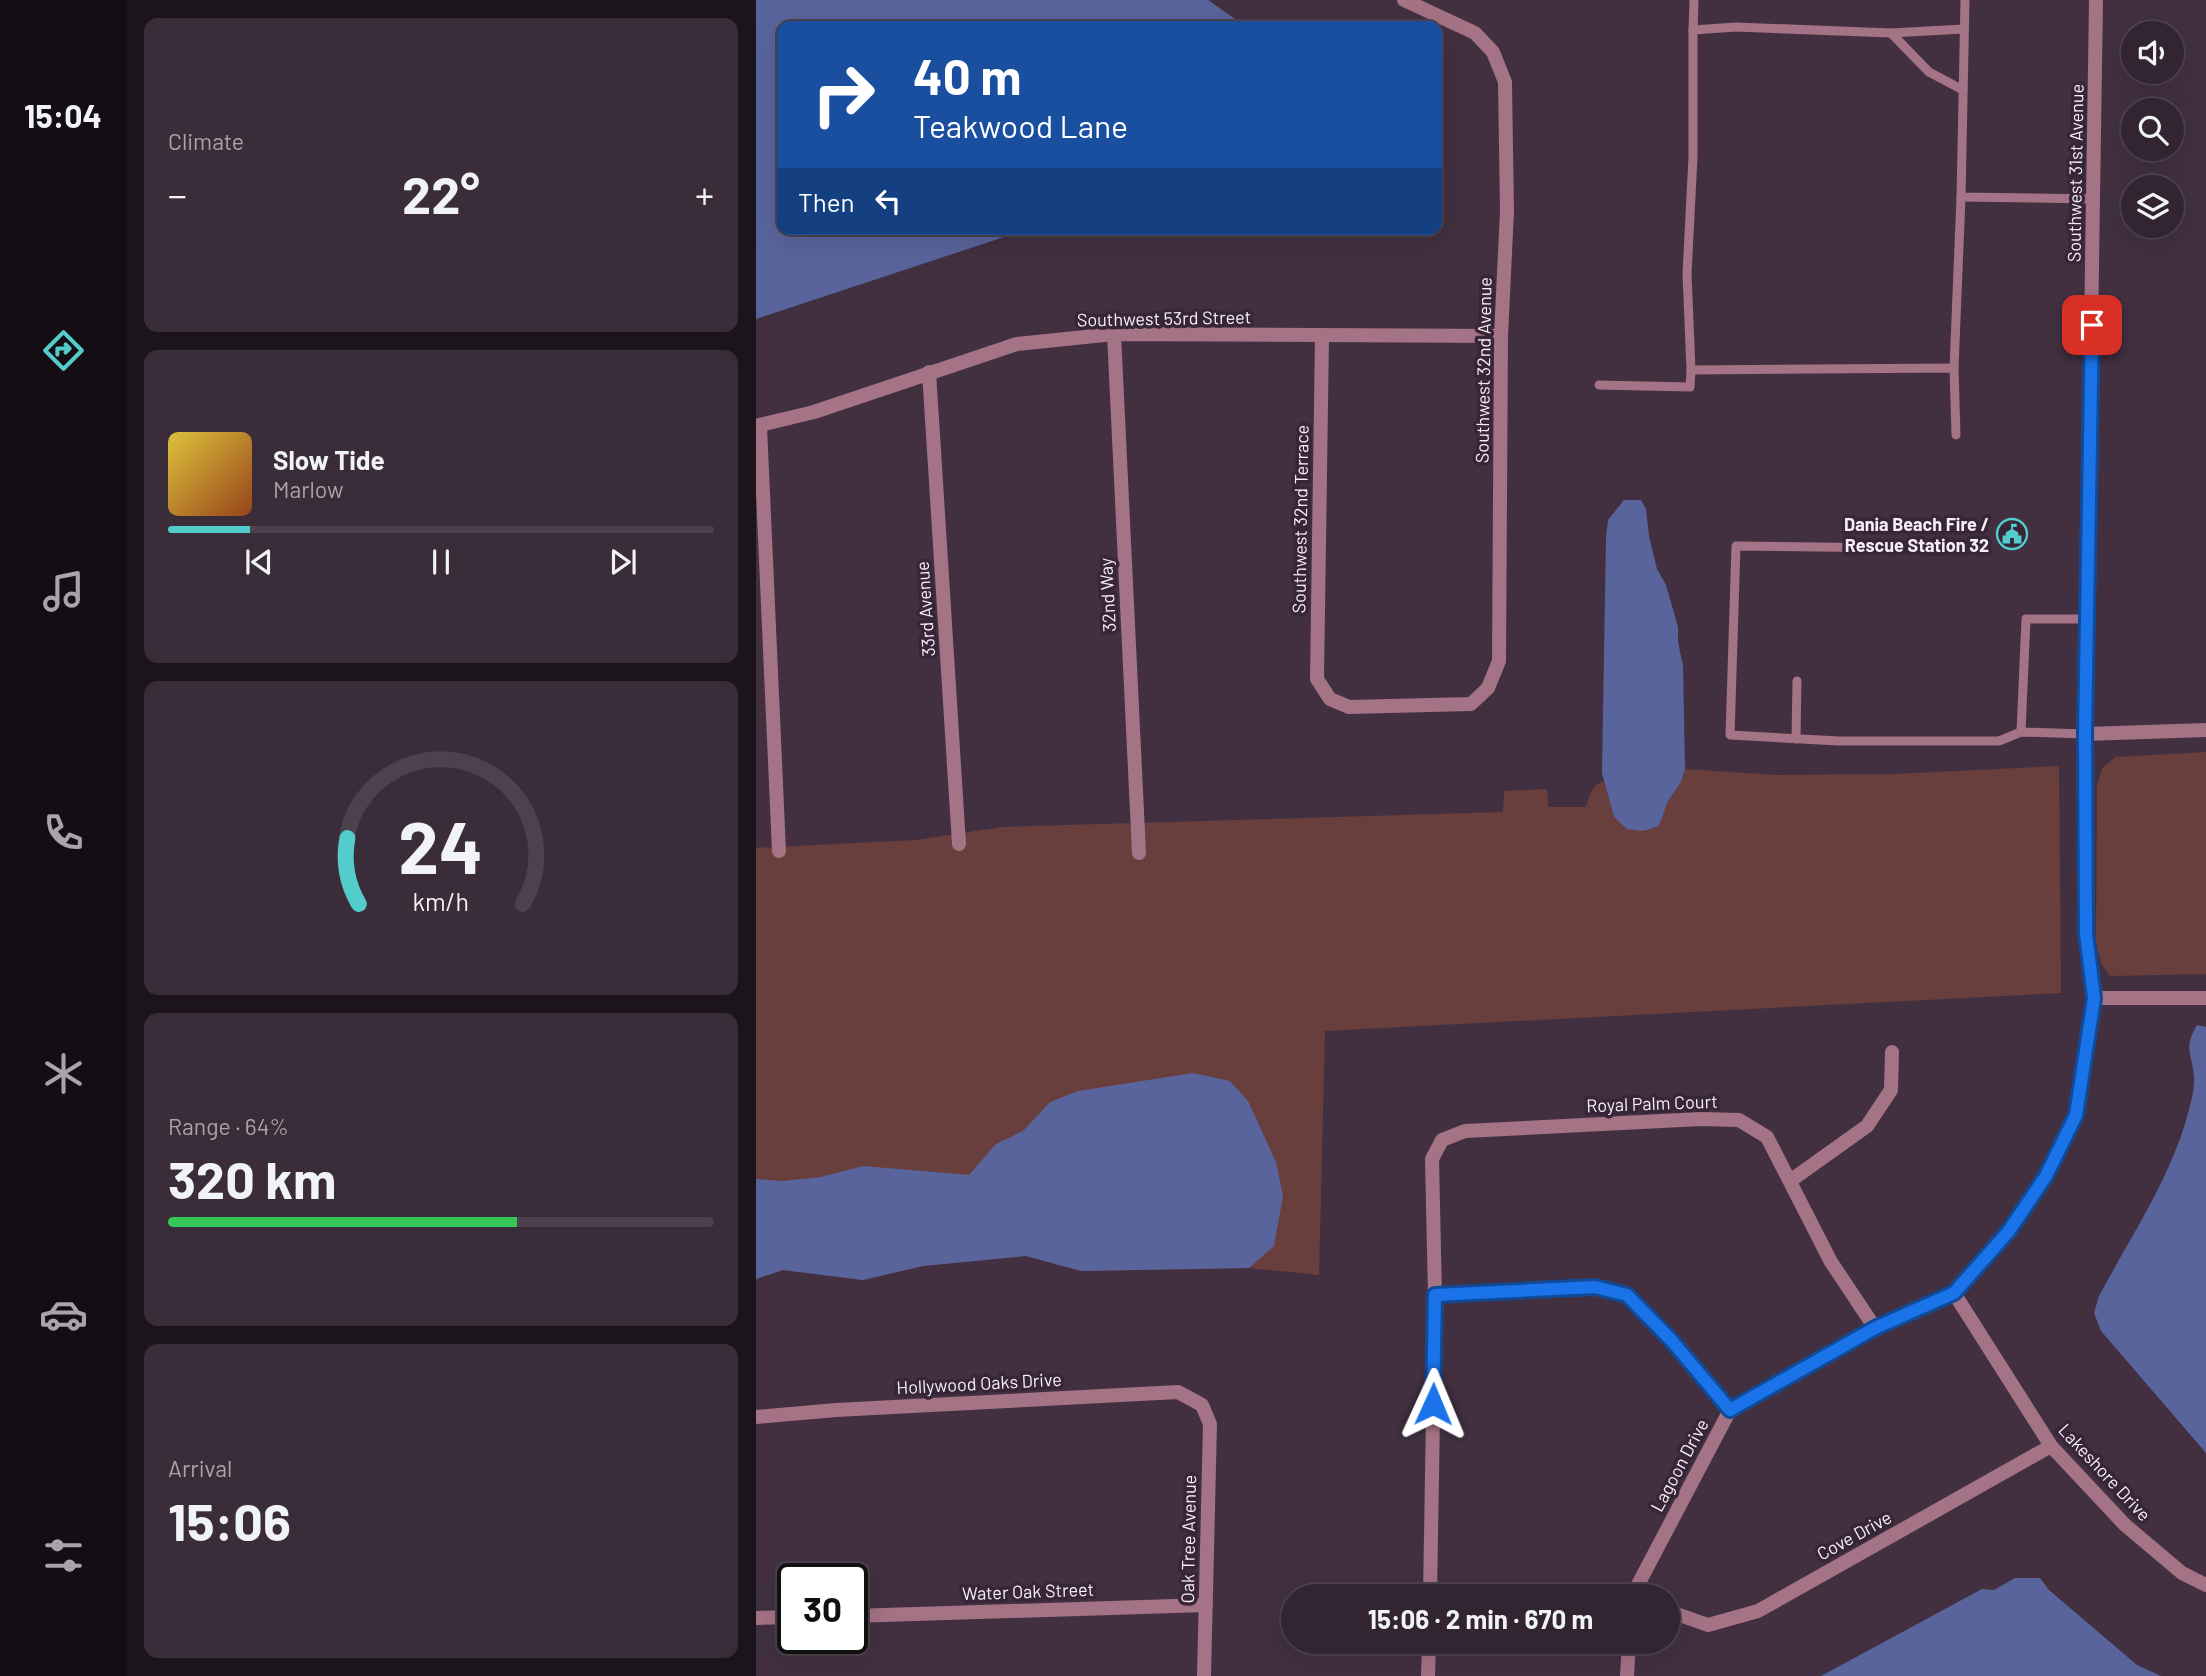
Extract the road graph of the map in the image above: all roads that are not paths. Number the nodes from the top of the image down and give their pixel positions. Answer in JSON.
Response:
{"nodes":[{"id":1,"x":1404,"y":0,"type":"edge"},
{"id":2,"x":1694,"y":0,"type":"edge"},
{"id":3,"x":1965,"y":0,"type":"edge"},
{"id":4,"x":2096,"y":0,"type":"edge"},
{"id":5,"x":1964,"y":29,"type":"junction"},
{"id":6,"x":1693,"y":30,"type":"junction"},
{"id":7,"x":1891,"y":33,"type":"junction"},
{"id":8,"x":1963,"y":90,"type":"junction"},
{"id":9,"x":1961,"y":197,"type":"junction"},
{"id":10,"x":2094,"y":199,"type":"junction"},
{"id":11,"x":1114,"y":334,"type":"junction"},
{"id":12,"x":1501,"y":336,"type":"junction"},
{"id":13,"x":1322,"y":337,"type":"junction"},
{"id":14,"x":1954,"y":368,"type":"junction"},
{"id":15,"x":1691,"y":370,"type":"junction"},
{"id":16,"x":929,"y":372,"type":"junction"},
{"id":17,"x":1599,"y":385,"type":"dead end"},
{"id":18,"x":758,"y":426,"type":"edge"},
{"id":19,"x":1956,"y":435,"type":"dead end"},
{"id":20,"x":1900,"y":548,"type":"dead end"},
{"id":21,"x":2085,"y":620,"type":"junction"},
{"id":22,"x":1797,"y":681,"type":"dead end"},
{"id":23,"x":1330,"y":699,"type":"joint"},
{"id":24,"x":2206,"y":730,"type":"edge"},
{"id":25,"x":2021,"y":732,"type":"junction"},
{"id":26,"x":2085,"y":734,"type":"junction"},
{"id":27,"x":1796,"y":739,"type":"junction"},
{"id":28,"x":959,"y":844,"type":"dead end"},
{"id":29,"x":779,"y":851,"type":"dead end"},
{"id":30,"x":1139,"y":853,"type":"dead end"},
{"id":31,"x":2086,"y":934,"type":"joint"},
{"id":32,"x":2094,"y":998,"type":"junction"},
{"id":33,"x":2206,"y":998,"type":"edge"},
{"id":34,"x":1892,"y":1052,"type":"dead end"},
{"id":35,"x":1790,"y":1181,"type":"junction"},
{"id":36,"x":1954,"y":1293,"type":"junction"},
{"id":37,"x":1435,"y":1295,"type":"junction"},
{"id":38,"x":1875,"y":1328,"type":"junction"},
{"id":39,"x":1202,"y":1405,"type":"joint"},
{"id":40,"x":1730,"y":1410,"type":"junction"},
{"id":41,"x":756,"y":1417,"type":"edge"},
{"id":42,"x":2051,"y":1446,"type":"junction"},
{"id":43,"x":1430,"y":1584,"type":"edge"},
{"id":44,"x":1638,"y":1584,"type":"edge"},
{"id":45,"x":2206,"y":1584,"type":"edge"},
{"id":46,"x":1206,"y":1605,"type":"junction"},
{"id":47,"x":868,"y":1615,"type":"edge"},
{"id":48,"x":1680,"y":1615,"type":"edge"},
{"id":49,"x":777,"y":1617,"type":"edge"},
{"id":50,"x":756,"y":1618,"type":"edge"},
{"id":51,"x":1429,"y":1654,"type":"edge"},
{"id":52,"x":1628,"y":1654,"type":"edge"},
{"id":53,"x":1204,"y":1676,"type":"edge"},
{"id":54,"x":1428,"y":1676,"type":"edge"},
{"id":55,"x":1627,"y":1676,"type":"edge"}],
"edges":[{"from":1,"to":12,"type":"street","name":"Southwest 32nd Avenue"},
{"from":2,"to":6,"type":"lane"},
{"from":3,"to":5,"type":"lane"},
{"from":4,"to":10,"type":"street","name":"Southwest 31st Avenue"},
{"from":5,"to":7,"type":"lane"},
{"from":5,"to":8,"type":"lane"},
{"from":6,"to":7,"type":"lane"},
{"from":6,"to":15,"type":"lane"},
{"from":7,"to":8,"type":"lane"},
{"from":8,"to":9,"type":"lane"},
{"from":9,"to":10,"type":"lane"},
{"from":9,"to":14,"type":"lane"},
{"from":10,"to":21,"type":"street","name":"Southwest 31st Avenue"},
{"from":11,"to":13,"type":"street","name":"Southwest 53rd Street"},
{"from":11,"to":16,"type":"street","name":"Southwest 53rd Street"},
{"from":11,"to":30,"type":"street","name":"32nd Way"},
{"from":12,"to":13,"type":"street","name":"Southwest 53rd Street"},
{"from":12,"to":23,"type":"street","name":"Southwest 32nd Avenue"},
{"from":13,"to":23,"type":"street","name":"Southwest 32nd Terrace"},
{"from":14,"to":15,"type":"lane"},
{"from":14,"to":19,"type":"lane"},
{"from":15,"to":17,"type":"lane"},
{"from":16,"to":18,"type":"street","name":"Southwest 53rd Street"},
{"from":16,"to":28,"type":"street","name":"33rd Avenue"},
{"from":18,"to":29,"type":"street"},
{"from":20,"to":27,"type":"lane"},
{"from":21,"to":25,"type":"lane"},
{"from":21,"to":26,"type":"street","name":"Southwest 31st Avenue"},
{"from":22,"to":27,"type":"lane"},
{"from":24,"to":26,"type":"street"},
{"from":25,"to":26,"type":"lane"},
{"from":25,"to":27,"type":"lane"},
{"from":26,"to":31,"type":"street","name":"Southwest 31st Avenue"},
{"from":31,"to":32,"type":"street","name":"Lagoon Drive"},
{"from":32,"to":33,"type":"street"},
{"from":32,"to":36,"type":"street","name":"Lagoon Drive"},
{"from":34,"to":35,"type":"street"},
{"from":35,"to":37,"type":"street","name":"Royal Palm Court"},
{"from":35,"to":38,"type":"street","name":"Royal Palm Court"},
{"from":36,"to":38,"type":"street","name":"Lagoon Drive"},
{"from":36,"to":42,"type":"street","name":"Lakeshore Drive"},
{"from":37,"to":40,"type":"street"},
{"from":37,"to":43,"type":"street"},
{"from":38,"to":40,"type":"street","name":"Lagoon Drive"},
{"from":39,"to":41,"type":"street","name":"Hollywood Oaks Drive"},
{"from":39,"to":46,"type":"street","name":"Oak Tree Avenue"},
{"from":40,"to":44,"type":"street","name":"Lagoon Drive"},
{"from":42,"to":45,"type":"street","name":"Lakeshore Drive"},
{"from":42,"to":48,"type":"street","name":"Cove Drive"},
{"from":46,"to":47,"type":"street","name":"Water Oak Street"},
{"from":46,"to":53,"type":"street","name":"Oak Tree Avenue"},
{"from":49,"to":50,"type":"street"},
{"from":51,"to":54,"type":"street"},
{"from":52,"to":55,"type":"street"}]}
